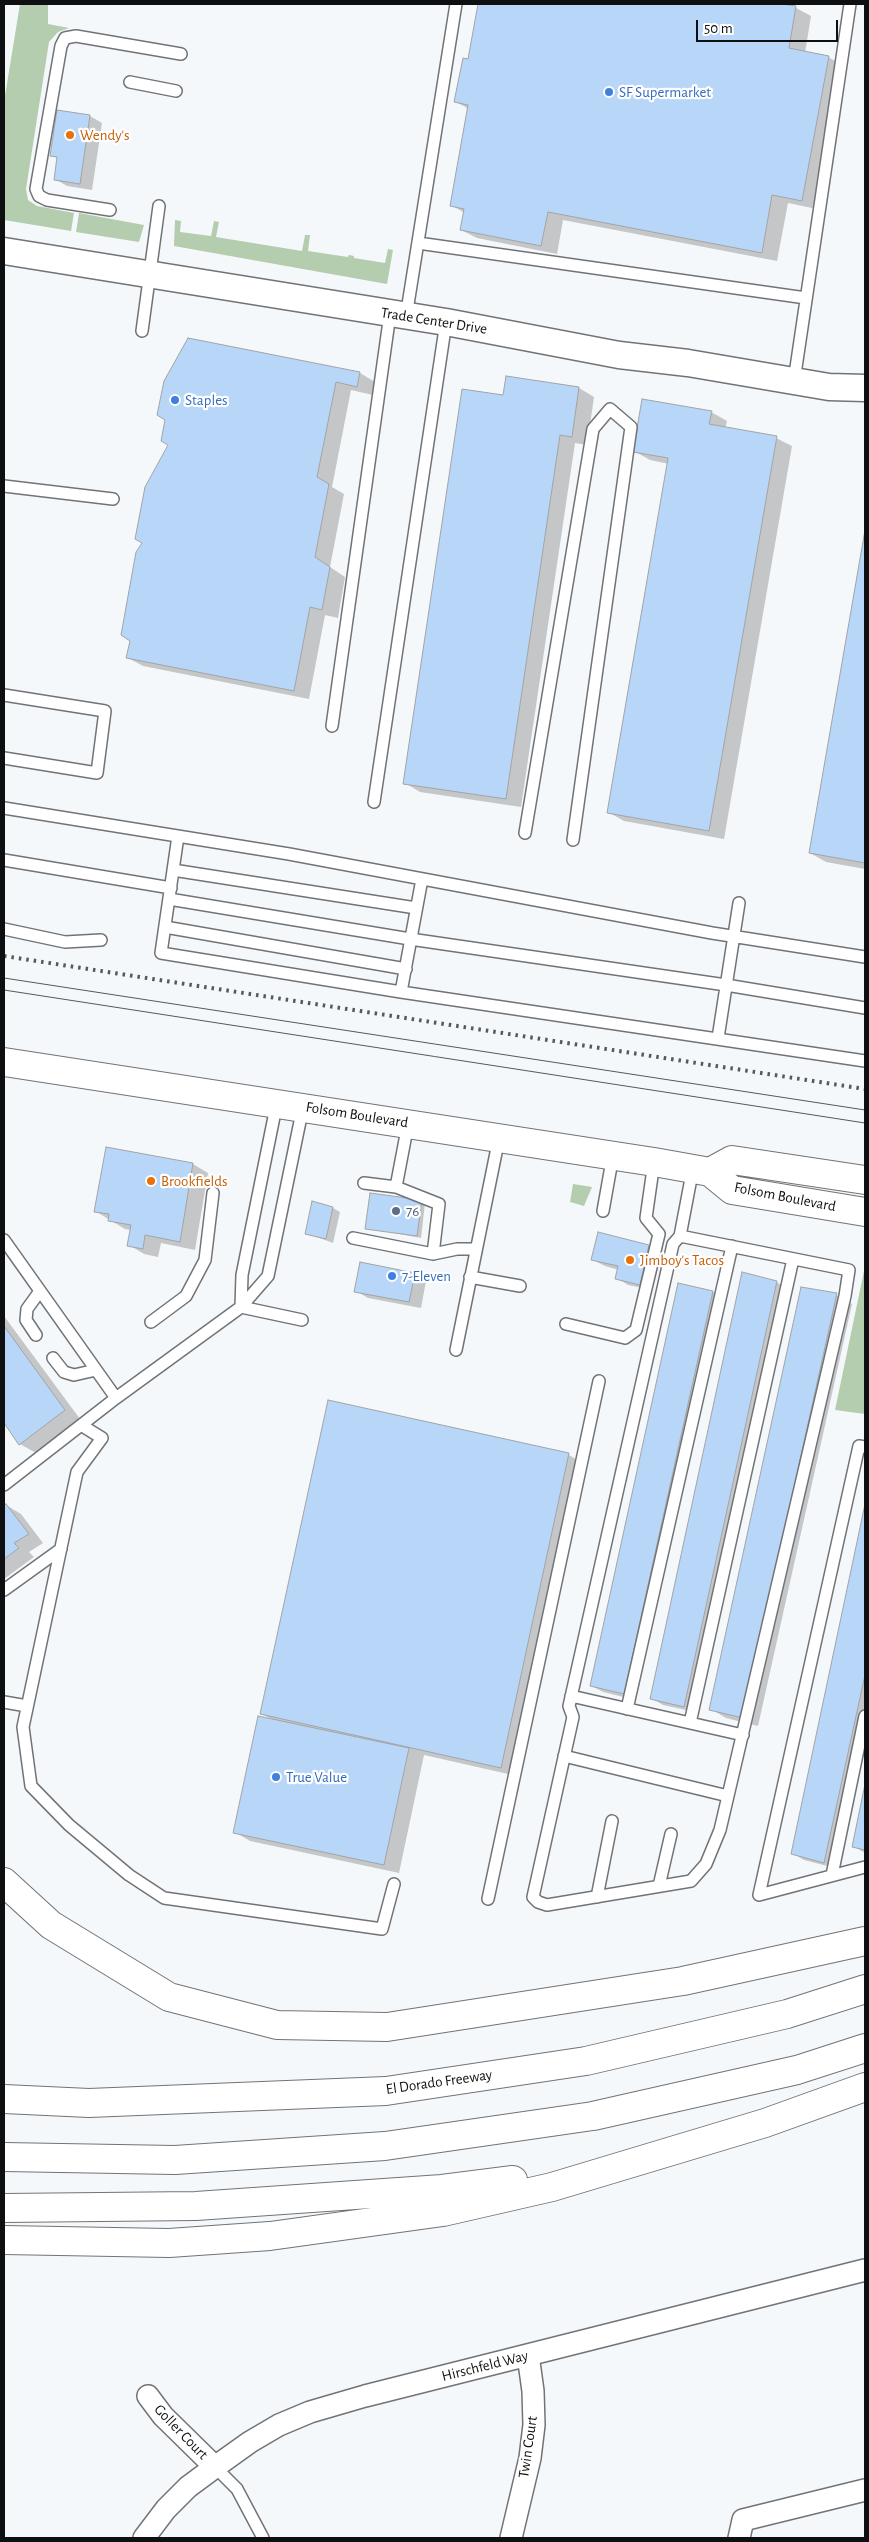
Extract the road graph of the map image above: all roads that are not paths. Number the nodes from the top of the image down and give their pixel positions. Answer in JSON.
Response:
{"nodes":[{"id":1,"x":456,"y":4,"type":"edge"},
{"id":2,"x":850,"y":4,"type":"edge"},
{"id":3,"x":181,"y":54,"type":"dead end"},
{"id":4,"x":130,"y":82,"type":"dead end"},
{"id":5,"x":176,"y":91,"type":"dead end"},
{"id":6,"x":159,"y":206,"type":"dead end"},
{"id":7,"x":110,"y":210,"type":"dead end"},
{"id":8,"x":418,"y":243,"type":"junction"},
{"id":9,"x":4,"y":251,"type":"edge"},
{"id":10,"x":149,"y":275,"type":"junction"},
{"id":11,"x":806,"y":298,"type":"junction"},
{"id":12,"x":398,"y":315,"type":"junction"},
{"id":13,"x":446,"y":322,"type":"junction"},
{"id":14,"x":142,"y":331,"type":"dead end"},
{"id":15,"x":794,"y":381,"type":"junction"},
{"id":16,"x":865,"y":388,"type":"edge"},
{"id":17,"x":4,"y":486,"type":"edge"},
{"id":18,"x":113,"y":499,"type":"dead end"},
{"id":19,"x":4,"y":696,"type":"edge"},
{"id":20,"x":332,"y":726,"type":"dead end"},
{"id":21,"x":4,"y":758,"type":"edge"},
{"id":22,"x":374,"y":802,"type":"dead end"},
{"id":23,"x":4,"y":808,"type":"edge"},
{"id":24,"x":525,"y":833,"type":"dead end"},
{"id":25,"x":178,"y":836,"type":"junction"},
{"id":26,"x":573,"y":840,"type":"dead end"},
{"id":27,"x":4,"y":860,"type":"edge"},
{"id":28,"x":173,"y":870,"type":"junction"},
{"id":29,"x":422,"y":879,"type":"junction"},
{"id":30,"x":170,"y":893,"type":"junction"},
{"id":31,"x":739,"y":903,"type":"dead end"},
{"id":32,"x":416,"y":908,"type":"junction"},
{"id":33,"x":165,"y":927,"type":"junction"},
{"id":34,"x":4,"y":929,"type":"edge"},
{"id":35,"x":734,"y":936,"type":"junction"},
{"id":36,"x":410,"y":939,"type":"junction"},
{"id":37,"x":101,"y":940,"type":"dead end"},
{"id":38,"x":865,"y":957,"type":"edge"},
{"id":39,"x":406,"y":969,"type":"junction"},
{"id":40,"x":726,"y":985,"type":"junction"},
{"id":41,"x":401,"y":992,"type":"junction"},
{"id":42,"x":865,"y":1008,"type":"edge"},
{"id":43,"x":718,"y":1038,"type":"junction"},
{"id":44,"x":865,"y":1061,"type":"edge"},
{"id":45,"x":4,"y":1062,"type":"edge"},
{"id":46,"x":290,"y":1104,"type":"junction"},
{"id":47,"x":408,"y":1124,"type":"junction"},
{"id":48,"x":499,"y":1138,"type":"junction"},
{"id":49,"x":613,"y":1155,"type":"junction"},
{"id":50,"x":654,"y":1162,"type":"junction"},
{"id":51,"x":702,"y":1170,"type":"junction"},
{"id":52,"x":865,"y":1180,"type":"edge"},
{"id":53,"x":364,"y":1183,"type":"dead end"},
{"id":54,"x":396,"y":1187,"type":"junction"},
{"id":55,"x":213,"y":1193,"type":"dead end"},
{"id":56,"x":603,"y":1211,"type":"dead end"},
{"id":57,"x":865,"y":1212,"type":"edge"},
{"id":58,"x":680,"y":1236,"type":"junction"},
{"id":59,"x":353,"y":1238,"type":"dead end"},
{"id":60,"x":4,"y":1240,"type":"edge"},
{"id":61,"x":732,"y":1246,"type":"junction"},
{"id":62,"x":475,"y":1249,"type":"junction"},
{"id":63,"x":432,"y":1254,"type":"junction"},
{"id":64,"x":793,"y":1259,"type":"junction"},
{"id":65,"x":470,"y":1277,"type":"junction"},
{"id":66,"x":520,"y":1286,"type":"dead end"},
{"id":67,"x":40,"y":1291,"type":"junction"},
{"id":68,"x":241,"y":1307,"type":"junction"},
{"id":69,"x":302,"y":1320,"type":"dead end"},
{"id":70,"x":151,"y":1322,"type":"dead end"},
{"id":71,"x":566,"y":1324,"type":"dead end"},
{"id":72,"x":36,"y":1335,"type":"dead end"},
{"id":73,"x":456,"y":1350,"type":"dead end"},
{"id":74,"x":53,"y":1358,"type":"dead end"},
{"id":75,"x":96,"y":1370,"type":"junction"},
{"id":76,"x":599,"y":1381,"type":"dead end"},
{"id":77,"x":116,"y":1398,"type":"junction"},
{"id":78,"x":81,"y":1425,"type":"junction"},
{"id":79,"x":865,"y":1447,"type":"edge"},
{"id":80,"x":4,"y":1485,"type":"edge"},
{"id":81,"x":61,"y":1549,"type":"junction"},
{"id":82,"x":4,"y":1590,"type":"edge"},
{"id":83,"x":571,"y":1696,"type":"junction"},
{"id":84,"x":4,"y":1702,"type":"edge"},
{"id":85,"x":27,"y":1706,"type":"junction"},
{"id":86,"x":627,"y":1709,"type":"junction"},
{"id":87,"x":865,"y":1716,"type":"edge"},
{"id":88,"x":690,"y":1723,"type":"junction"},
{"id":89,"x":743,"y":1735,"type":"junction"},
{"id":90,"x":564,"y":1756,"type":"junction"},
{"id":91,"x":728,"y":1796,"type":"junction"},
{"id":92,"x":612,"y":1821,"type":"dead end"},
{"id":93,"x":671,"y":1834,"type":"dead end"},
{"id":94,"x":865,"y":1867,"type":"edge"},
{"id":95,"x":832,"y":1876,"type":"junction"},
{"id":96,"x":4,"y":1882,"type":"edge"},
{"id":97,"x":394,"y":1884,"type":"dead end"},
{"id":98,"x":660,"y":1886,"type":"junction"},
{"id":99,"x":597,"y":1897,"type":"junction"},
{"id":100,"x":488,"y":1899,"type":"dead end"},
{"id":101,"x":865,"y":1941,"type":"edge"},
{"id":102,"x":865,"y":1989,"type":"edge"},
{"id":103,"x":865,"y":2048,"type":"edge"},
{"id":104,"x":865,"y":2087,"type":"edge"},
{"id":105,"x":4,"y":2100,"type":"edge"},
{"id":106,"x":4,"y":2157,"type":"edge"},
{"id":107,"x":599,"y":2172,"type":"junction"},
{"id":108,"x":4,"y":2208,"type":"edge"},
{"id":109,"x":4,"y":2240,"type":"edge"},
{"id":110,"x":865,"y":2270,"type":"edge"},
{"id":111,"x":528,"y":2355,"type":"junction"},
{"id":112,"x":148,"y":2396,"type":"dead end"},
{"id":113,"x":215,"y":2466,"type":"junction"},
{"id":114,"x":865,"y":2490,"type":"edge"},
{"id":115,"x":144,"y":2538,"type":"edge"},
{"id":116,"x":263,"y":2538,"type":"edge"},
{"id":117,"x":511,"y":2538,"type":"edge"},
{"id":118,"x":739,"y":2538,"type":"edge"}],
"edges":[{"from":1,"to":8,"type":"lane"},
{"from":2,"to":11,"type":"lane"},
{"from":3,"to":7,"type":"lane"},
{"from":4,"to":5,"type":"lane"},
{"from":6,"to":10,"type":"lane"},
{"from":8,"to":11,"type":"lane"},
{"from":8,"to":12,"type":"lane"},
{"from":9,"to":10,"type":"street","name":"Trade Center Drive"},
{"from":10,"to":12,"type":"street","name":"Trade Center Drive"},
{"from":10,"to":14,"type":"lane"},
{"from":11,"to":15,"type":"lane"},
{"from":12,"to":13,"type":"street","name":"Trade Center Drive"},
{"from":12,"to":20,"type":"lane"},
{"from":13,"to":15,"type":"street","name":"Trade Center Drive"},
{"from":13,"to":22,"type":"lane"},
{"from":15,"to":16,"type":"street","name":"Trade Center Drive"},
{"from":17,"to":18,"type":"lane"},
{"from":19,"to":21,"type":"lane"},
{"from":23,"to":25,"type":"lane"},
{"from":24,"to":26,"type":"lane"},
{"from":25,"to":28,"type":"lane"},
{"from":25,"to":29,"type":"lane"},
{"from":27,"to":30,"type":"lane"},
{"from":28,"to":30,"type":"lane"},
{"from":28,"to":32,"type":"lane"},
{"from":29,"to":32,"type":"lane"},
{"from":29,"to":35,"type":"lane"},
{"from":30,"to":33,"type":"lane"},
{"from":30,"to":36,"type":"lane"},
{"from":31,"to":35,"type":"lane"},
{"from":32,"to":36,"type":"lane"},
{"from":33,"to":39,"type":"lane"},
{"from":33,"to":41,"type":"lane"},
{"from":34,"to":37,"type":"lane"},
{"from":35,"to":38,"type":"lane"},
{"from":35,"to":40,"type":"lane"},
{"from":36,"to":39,"type":"lane"},
{"from":36,"to":40,"type":"lane"},
{"from":39,"to":41,"type":"lane"},
{"from":40,"to":42,"type":"lane"},
{"from":40,"to":43,"type":"lane"},
{"from":41,"to":43,"type":"lane"},
{"from":43,"to":44,"type":"lane"},
{"from":45,"to":46,"type":"main road","name":"Folsom Boulevard"},
{"from":46,"to":47,"type":"main road","name":"Folsom Boulevard"},
{"from":46,"to":68,"type":"lane"},
{"from":46,"to":68,"type":"lane"},
{"from":47,"to":48,"type":"main road","name":"Folsom Boulevard"},
{"from":47,"to":54,"type":"lane"},
{"from":48,"to":49,"type":"main road","name":"Folsom Boulevard"},
{"from":48,"to":62,"type":"lane"},
{"from":49,"to":50,"type":"main road","name":"Folsom Boulevard"},
{"from":49,"to":56,"type":"lane"},
{"from":50,"to":51,"type":"main road","name":"Folsom Boulevard"},
{"from":50,"to":71,"type":"lane"},
{"from":51,"to":52,"type":"main road","name":"Folsom Boulevard"},
{"from":51,"to":57,"type":"main road","name":"Folsom Boulevard"},
{"from":51,"to":58,"type":"lane"},
{"from":53,"to":54,"type":"lane"},
{"from":54,"to":63,"type":"lane"},
{"from":55,"to":70,"type":"lane"},
{"from":58,"to":61,"type":"lane"},
{"from":58,"to":83,"type":"lane"},
{"from":59,"to":63,"type":"lane"},
{"from":60,"to":67,"type":"lane"},
{"from":61,"to":64,"type":"lane"},
{"from":61,"to":86,"type":"lane"},
{"from":62,"to":63,"type":"lane"},
{"from":62,"to":65,"type":"lane"},
{"from":64,"to":88,"type":"lane"},
{"from":64,"to":89,"type":"lane"},
{"from":65,"to":66,"type":"lane"},
{"from":65,"to":73,"type":"lane"},
{"from":67,"to":72,"type":"lane"},
{"from":67,"to":75,"type":"lane"},
{"from":68,"to":69,"type":"lane"},
{"from":68,"to":77,"type":"lane"},
{"from":74,"to":75,"type":"lane"},
{"from":75,"to":77,"type":"lane"},
{"from":76,"to":100,"type":"lane"},
{"from":77,"to":78,"type":"lane"},
{"from":78,"to":80,"type":"lane"},
{"from":78,"to":81,"type":"lane"},
{"from":79,"to":95,"type":"lane"},
{"from":81,"to":82,"type":"lane"},
{"from":81,"to":85,"type":"lane"},
{"from":83,"to":86,"type":"lane"},
{"from":83,"to":90,"type":"lane"},
{"from":84,"to":85,"type":"lane"},
{"from":85,"to":97,"type":"lane"},
{"from":86,"to":88,"type":"lane"},
{"from":87,"to":95,"type":"lane"},
{"from":88,"to":89,"type":"lane"},
{"from":89,"to":91,"type":"lane"},
{"from":90,"to":91,"type":"lane"},
{"from":90,"to":99,"type":"lane"},
{"from":91,"to":98,"type":"lane"},
{"from":92,"to":99,"type":"lane"},
{"from":93,"to":98,"type":"lane"},
{"from":94,"to":95,"type":"lane"},
{"from":96,"to":101,"type":"main road"},
{"from":98,"to":99,"type":"lane"},
{"from":102,"to":105,"type":"main road","name":"El Dorado Freeway"},
{"from":103,"to":106,"type":"main road"},
{"from":104,"to":107,"type":"main road"},
{"from":107,"to":108,"type":"main road"},
{"from":107,"to":109,"type":"main road"},
{"from":110,"to":111,"type":"street","name":"Hirschfeld Way"},
{"from":111,"to":113,"type":"street","name":"Hirschfeld Way"},
{"from":111,"to":117,"type":"street","name":"Twin Court"},
{"from":112,"to":113,"type":"street","name":"Goller Court"},
{"from":113,"to":115,"type":"street","name":"Hirschfeld Way"},
{"from":113,"to":116,"type":"lane"},
{"from":114,"to":118,"type":"street"}]}
